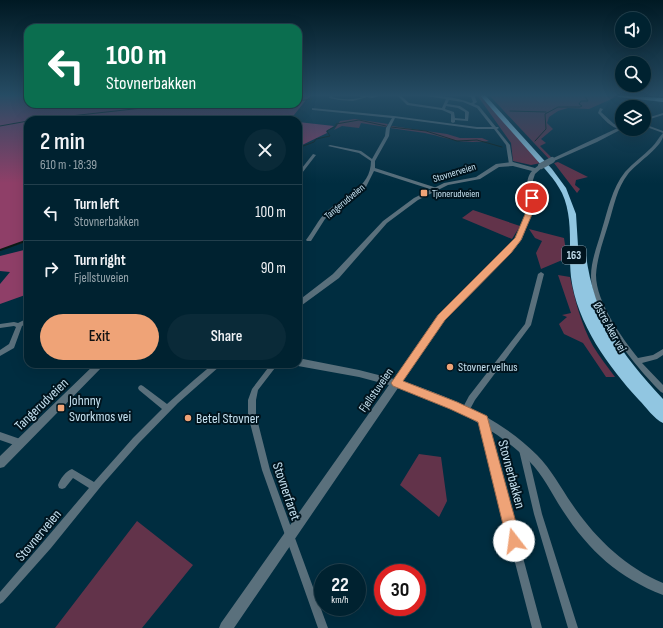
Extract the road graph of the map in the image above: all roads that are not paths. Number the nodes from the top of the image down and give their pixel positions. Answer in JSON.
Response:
{"nodes":[{"id":1,"x":390,"y":124,"type":"edge"},
{"id":2,"x":447,"y":124,"type":"edge"},
{"id":3,"x":493,"y":124,"type":"edge"},
{"id":4,"x":504,"y":124,"type":"edge"},
{"id":5,"x":512,"y":124,"type":"edge"},
{"id":6,"x":452,"y":125,"type":"joint"},
{"id":7,"x":496,"y":128,"type":"junction"},
{"id":8,"x":651,"y":129,"type":"edge"},
{"id":9,"x":615,"y":131,"type":"edge"},
{"id":10,"x":663,"y":133,"type":"edge"},
{"id":11,"x":330,"y":146,"type":"dead end"},
{"id":12,"x":314,"y":155,"type":"dead end"},
{"id":13,"x":373,"y":161,"type":"junction"},
{"id":14,"x":510,"y":164,"type":"junction"},
{"id":15,"x":538,"y":168,"type":"junction"},
{"id":16,"x":373,"y":169,"type":"junction"},
{"id":17,"x":302,"y":171,"type":"edge"},
{"id":18,"x":435,"y":189,"type":"junction"},
{"id":19,"x":309,"y":240,"type":"dead end"},
{"id":20,"x":541,"y":274,"type":"dead end"},
{"id":21,"x":302,"y":302,"type":"edge"},
{"id":22,"x":24,"y":322,"type":"edge"},
{"id":23,"x":19,"y":325,"type":"junction"},
{"id":24,"x":0,"y":326,"type":"edge"},
{"id":25,"x":663,"y":352,"type":"edge"},
{"id":26,"x":0,"y":353,"type":"edge"},
{"id":27,"x":637,"y":361,"type":"junction"},
{"id":28,"x":302,"y":363,"type":"edge"},
{"id":29,"x":97,"y":368,"type":"edge"},
{"id":30,"x":213,"y":368,"type":"edge"},
{"id":31,"x":272,"y":368,"type":"edge"},
{"id":32,"x":396,"y":383,"type":"junction"},
{"id":33,"x":140,"y":388,"type":"dead end"},
{"id":34,"x":663,"y":390,"type":"edge"},
{"id":35,"x":663,"y":407,"type":"edge"},
{"id":36,"x":166,"y":408,"type":"junction"},
{"id":37,"x":465,"y":411,"type":"junction"},
{"id":38,"x":663,"y":417,"type":"edge"},
{"id":39,"x":484,"y":420,"type":"junction"},
{"id":40,"x":0,"y":436,"type":"edge"},
{"id":41,"x":20,"y":443,"type":"junction"},
{"id":42,"x":522,"y":448,"type":"junction"},
{"id":43,"x":0,"y":463,"type":"edge"},
{"id":44,"x":62,"y":485,"type":"dead end"},
{"id":45,"x":94,"y":486,"type":"junction"},
{"id":46,"x":289,"y":538,"type":"junction"},
{"id":47,"x":663,"y":589,"type":"edge"},
{"id":48,"x":0,"y":599,"type":"edge"},
{"id":49,"x":226,"y":628,"type":"edge"},
{"id":50,"x":323,"y":628,"type":"edge"},
{"id":51,"x":537,"y":628,"type":"edge"},
{"id":52,"x":573,"y":628,"type":"edge"}],
"edges":[{"from":1,"to":13,"type":"street"},
{"from":2,"to":6,"type":"street"},
{"from":3,"to":7,"type":"street"},
{"from":4,"to":38,"type":"highway","name":"Østre Aker vei","number":"163"},
{"from":5,"to":35,"type":"highway","name":"Østre Aker vei","number":"163"},
{"from":6,"to":7,"type":"street"},
{"from":7,"to":14,"type":"street"},
{"from":8,"to":10,"type":"street"},
{"from":9,"to":15,"type":"street","bridge":true},
{"from":10,"to":27,"type":"street"},
{"from":11,"to":13,"type":"street"},
{"from":12,"to":17,"type":"street"},
{"from":13,"to":16,"type":"street","name":"Tangerudveien"},
{"from":14,"to":15,"type":"street","name":"Stovnerveien"},
{"from":14,"to":18,"type":"street","name":"Stovnerveien"},
{"from":15,"to":32,"type":"street","name":"Fjellstuveien"},
{"from":16,"to":18,"type":"street"},
{"from":16,"to":19,"type":"street","name":"Tangerudveien"},
{"from":18,"to":21,"type":"street","name":"Stovnerveien"},
{"from":20,"to":37,"type":"street"},
{"from":22,"to":23,"type":"street"},
{"from":23,"to":24,"type":"street"},
{"from":23,"to":26,"type":"street"},
{"from":25,"to":27,"type":"street"},
{"from":27,"to":34,"type":"street"},
{"from":28,"to":32,"type":"street","name":"Stovnerbakken"},
{"from":29,"to":41,"type":"street","name":"Tangerudveien"},
{"from":30,"to":36,"type":"street","name":"Stovnerveien"},
{"from":31,"to":46,"type":"street","name":"Stovnerfaret"},
{"from":32,"to":37,"type":"street","name":"Stovnerbakken"},
{"from":32,"to":46,"type":"street","name":"Fjellstuveien"},
{"from":33,"to":36,"type":"street"},
{"from":36,"to":45,"type":"street","name":"Stovnerveien"},
{"from":37,"to":39,"type":"street","name":"Stovnerbakken"},
{"from":39,"to":42,"type":"street","name":"Stovnerbakken"},
{"from":39,"to":51,"type":"street","name":"Stovnerbakken"},
{"from":40,"to":41,"type":"street"},
{"from":41,"to":43,"type":"street","name":"Tangerudveien"},
{"from":42,"to":47,"type":"street","name":"Stovnerbakken"},
{"from":42,"to":52,"type":"street","name":"Stovnerbakken"},
{"from":44,"to":45,"type":"street"},
{"from":45,"to":48,"type":"street","name":"Stovnerveien"},
{"from":46,"to":49,"type":"street","name":"Fjellstuveien"},
{"from":46,"to":50,"type":"street","name":"Stovnerfaret"}]}
